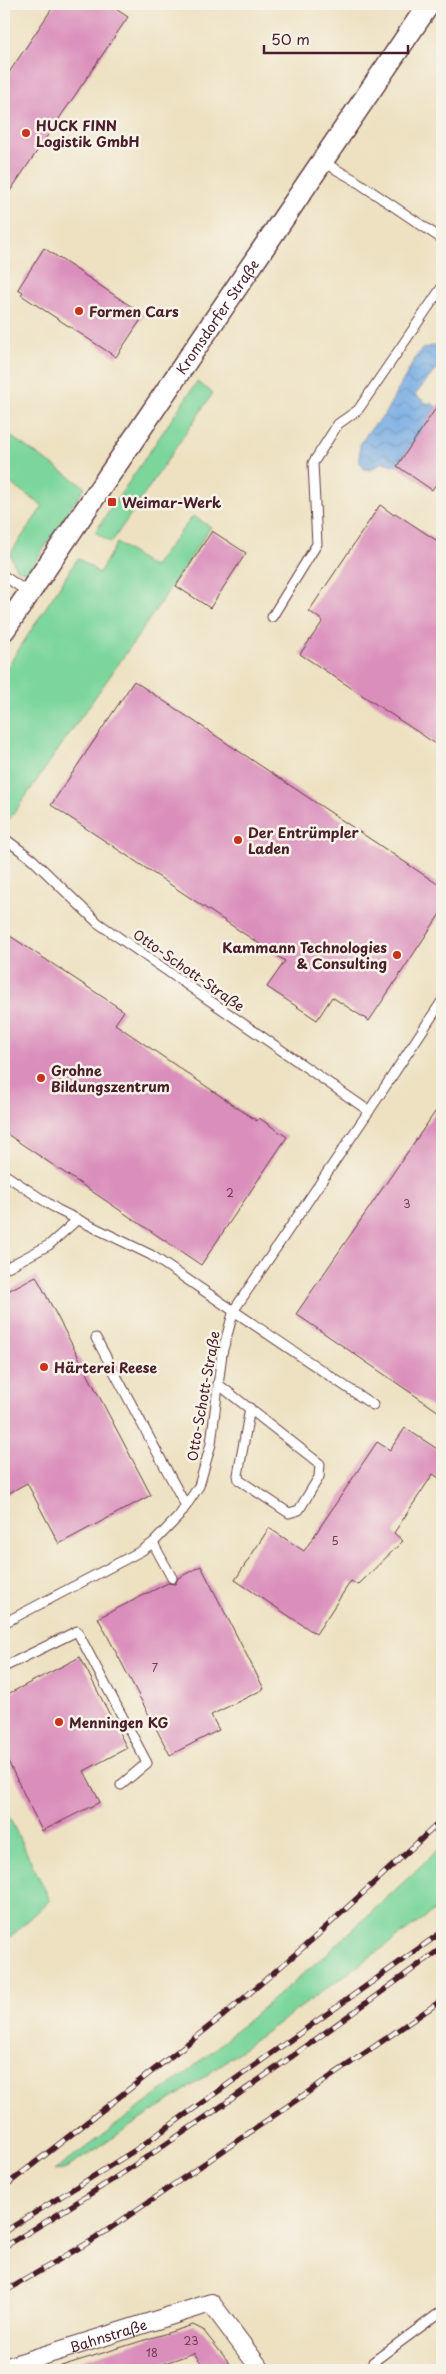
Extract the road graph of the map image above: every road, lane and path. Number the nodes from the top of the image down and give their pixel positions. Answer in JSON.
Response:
{"nodes":[{"id":1,"x":429,"y":4,"type":"edge"},
{"id":2,"x":322,"y":162,"type":"junction"},
{"id":3,"x":442,"y":239,"type":"edge"},
{"id":4,"x":442,"y":287,"type":"edge"},
{"id":5,"x":4,"y":576,"type":"edge"},
{"id":6,"x":28,"y":592,"type":"junction"},
{"id":7,"x":272,"y":617,"type":"dead end"},
{"id":8,"x":4,"y":630,"type":"edge"},
{"id":9,"x":4,"y":838,"type":"edge"},
{"id":10,"x":442,"y":1002,"type":"edge"},
{"id":11,"x":370,"y":1110,"type":"junction"},
{"id":12,"x":4,"y":1174,"type":"edge"},
{"id":13,"x":78,"y":1219,"type":"junction"},
{"id":14,"x":4,"y":1269,"type":"edge"},
{"id":15,"x":234,"y":1310,"type":"junction"},
{"id":16,"x":96,"y":1338,"type":"dead end"},
{"id":17,"x":218,"y":1384,"type":"junction"},
{"id":18,"x":373,"y":1405,"type":"dead end"},
{"id":19,"x":250,"y":1408,"type":"junction"},
{"id":20,"x":186,"y":1506,"type":"junction"},
{"id":21,"x":153,"y":1543,"type":"junction"},
{"id":22,"x":172,"y":1578,"type":"dead end"},
{"id":23,"x":4,"y":1623,"type":"edge"},
{"id":24,"x":4,"y":1668,"type":"edge"},
{"id":25,"x":121,"y":1785,"type":"dead end"},
{"id":26,"x":442,"y":2311,"type":"edge"},
{"id":27,"x":4,"y":2368,"type":"edge"},
{"id":28,"x":261,"y":2370,"type":"edge"},
{"id":29,"x":379,"y":2370,"type":"edge"}],
"edges":[{"from":1,"to":2,"type":"street","name":"Kromsdorfer Straße"},
{"from":2,"to":3,"type":"lane"},
{"from":2,"to":6,"type":"street","name":"Kromsdorfer Straße"},
{"from":4,"to":7,"type":"lane"},
{"from":5,"to":6,"type":"lane"},
{"from":6,"to":8,"type":"street","name":"Kromsdorfer Straße"},
{"from":9,"to":11,"type":"lane","name":"Otto-Schott-Straße"},
{"from":10,"to":11,"type":"lane","name":"Otto-Schott-Straße"},
{"from":11,"to":15,"type":"lane","name":"Otto-Schott-Straße"},
{"from":12,"to":13,"type":"lane"},
{"from":13,"to":14,"type":"lane"},
{"from":13,"to":15,"type":"lane"},
{"from":15,"to":17,"type":"lane","name":"Otto-Schott-Straße"},
{"from":15,"to":18,"type":"lane"},
{"from":16,"to":20,"type":"lane"},
{"from":17,"to":19,"type":"lane"},
{"from":17,"to":20,"type":"lane","name":"Otto-Schott-Straße"},
{"from":19,"to":19,"type":"lane"},
{"from":20,"to":21,"type":"lane","name":"Otto-Schott-Straße"},
{"from":21,"to":22,"type":"lane"},
{"from":21,"to":23,"type":"lane","name":"Otto-Schott-Straße"},
{"from":24,"to":25,"type":"lane"},
{"from":26,"to":29,"type":"lane"},
{"from":27,"to":28,"type":"street","name":"Bahnstraße"}]}
